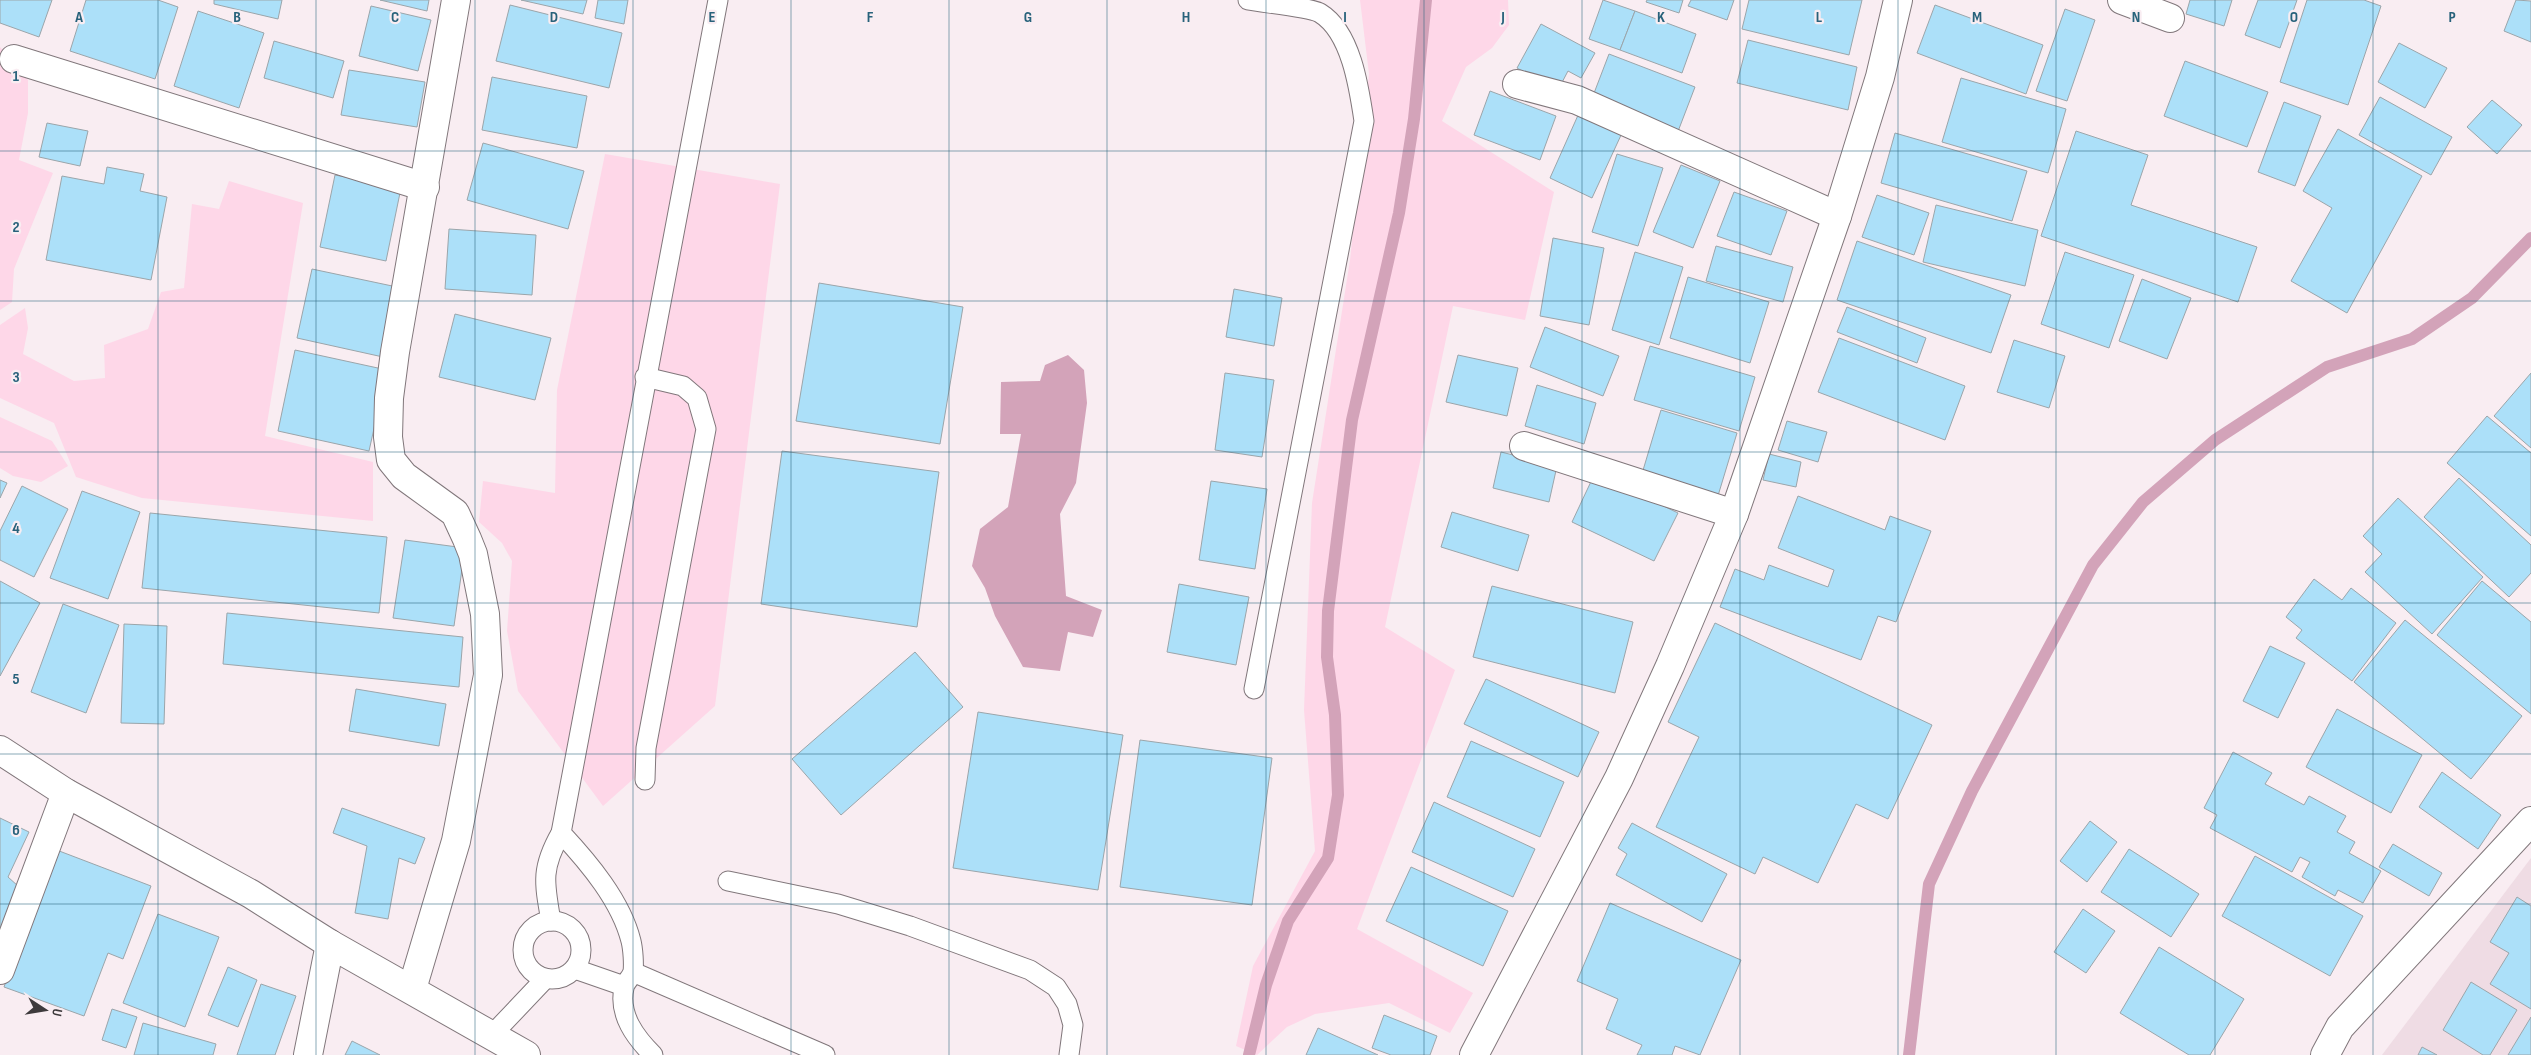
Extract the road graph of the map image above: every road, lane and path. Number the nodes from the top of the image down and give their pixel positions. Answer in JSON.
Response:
{"nodes":[{"id":1,"x":456,"y":0,"type":"edge"},
{"id":2,"x":718,"y":0,"type":"edge"},
{"id":3,"x":1248,"y":0,"type":"edge"},
{"id":4,"x":1898,"y":0,"type":"edge"},
{"id":5,"x":2122,"y":0,"type":"edge"},
{"id":6,"x":2170,"y":18,"type":"dead end"},
{"id":7,"x":14,"y":59,"type":"dead end"},
{"id":8,"x":1517,"y":84,"type":"dead end"},
{"id":9,"x":425,"y":187,"type":"junction"},
{"id":10,"x":1837,"y":216,"type":"junction"},
{"id":11,"x":645,"y":377,"type":"junction"},
{"id":12,"x":1524,"y":446,"type":"dead end"},
{"id":13,"x":1734,"y":514,"type":"junction"},
{"id":14,"x":1254,"y":689,"type":"dead end"},
{"id":15,"x":0,"y":750,"type":"edge"},
{"id":16,"x":646,"y":780,"type":"dead end"},
{"id":17,"x":66,"y":793,"type":"junction"},
{"id":18,"x":2531,"y":820,"type":"edge"},
{"id":19,"x":561,"y":833,"type":"junction"},
{"id":20,"x":728,"y":881,"type":"dead end"},
{"id":21,"x":551,"y":921,"type":"junction"},
{"id":22,"x":330,"y":944,"type":"junction"},
{"id":23,"x":575,"y":969,"type":"junction"},
{"id":24,"x":0,"y":970,"type":"edge"},
{"id":25,"x":545,"y":979,"type":"junction"},
{"id":26,"x":628,"y":979,"type":"junction"},
{"id":27,"x":412,"y":989,"type":"junction"},
{"id":28,"x":491,"y":1036,"type":"junction"},
{"id":29,"x":308,"y":1055,"type":"edge"},
{"id":30,"x":526,"y":1055,"type":"edge"},
{"id":31,"x":653,"y":1055,"type":"edge"},
{"id":32,"x":825,"y":1055,"type":"edge"},
{"id":33,"x":1069,"y":1055,"type":"edge"},
{"id":34,"x":1474,"y":1055,"type":"edge"},
{"id":35,"x":2326,"y":1055,"type":"edge"}],
"edges":[{"from":1,"to":9,"type":"street"},
{"from":2,"to":11,"type":"lane"},
{"from":3,"to":14,"type":"lane"},
{"from":4,"to":10,"type":"street"},
{"from":5,"to":6,"type":"street"},
{"from":7,"to":9,"type":"street"},
{"from":8,"to":10,"type":"street"},
{"from":9,"to":27,"type":"street"},
{"from":10,"to":13,"type":"street"},
{"from":11,"to":16,"type":"lane"},
{"from":11,"to":19,"type":"lane"},
{"from":12,"to":13,"type":"street"},
{"from":13,"to":34,"type":"street"},
{"from":15,"to":17,"type":"street"},
{"from":17,"to":22,"type":"street"},
{"from":17,"to":24,"type":"street"},
{"from":18,"to":35,"type":"street"},
{"from":19,"to":21,"type":"lane"},
{"from":19,"to":26,"type":"lane"},
{"from":20,"to":33,"type":"lane"},
{"from":21,"to":23,"type":"lane"},
{"from":21,"to":25,"type":"lane"},
{"from":22,"to":27,"type":"street"},
{"from":22,"to":29,"type":"street"},
{"from":23,"to":25,"type":"lane"},
{"from":23,"to":26,"type":"lane"},
{"from":25,"to":28,"type":"lane"},
{"from":26,"to":31,"type":"lane"},
{"from":26,"to":32,"type":"lane"},
{"from":27,"to":28,"type":"street"},
{"from":28,"to":30,"type":"street"}]}
